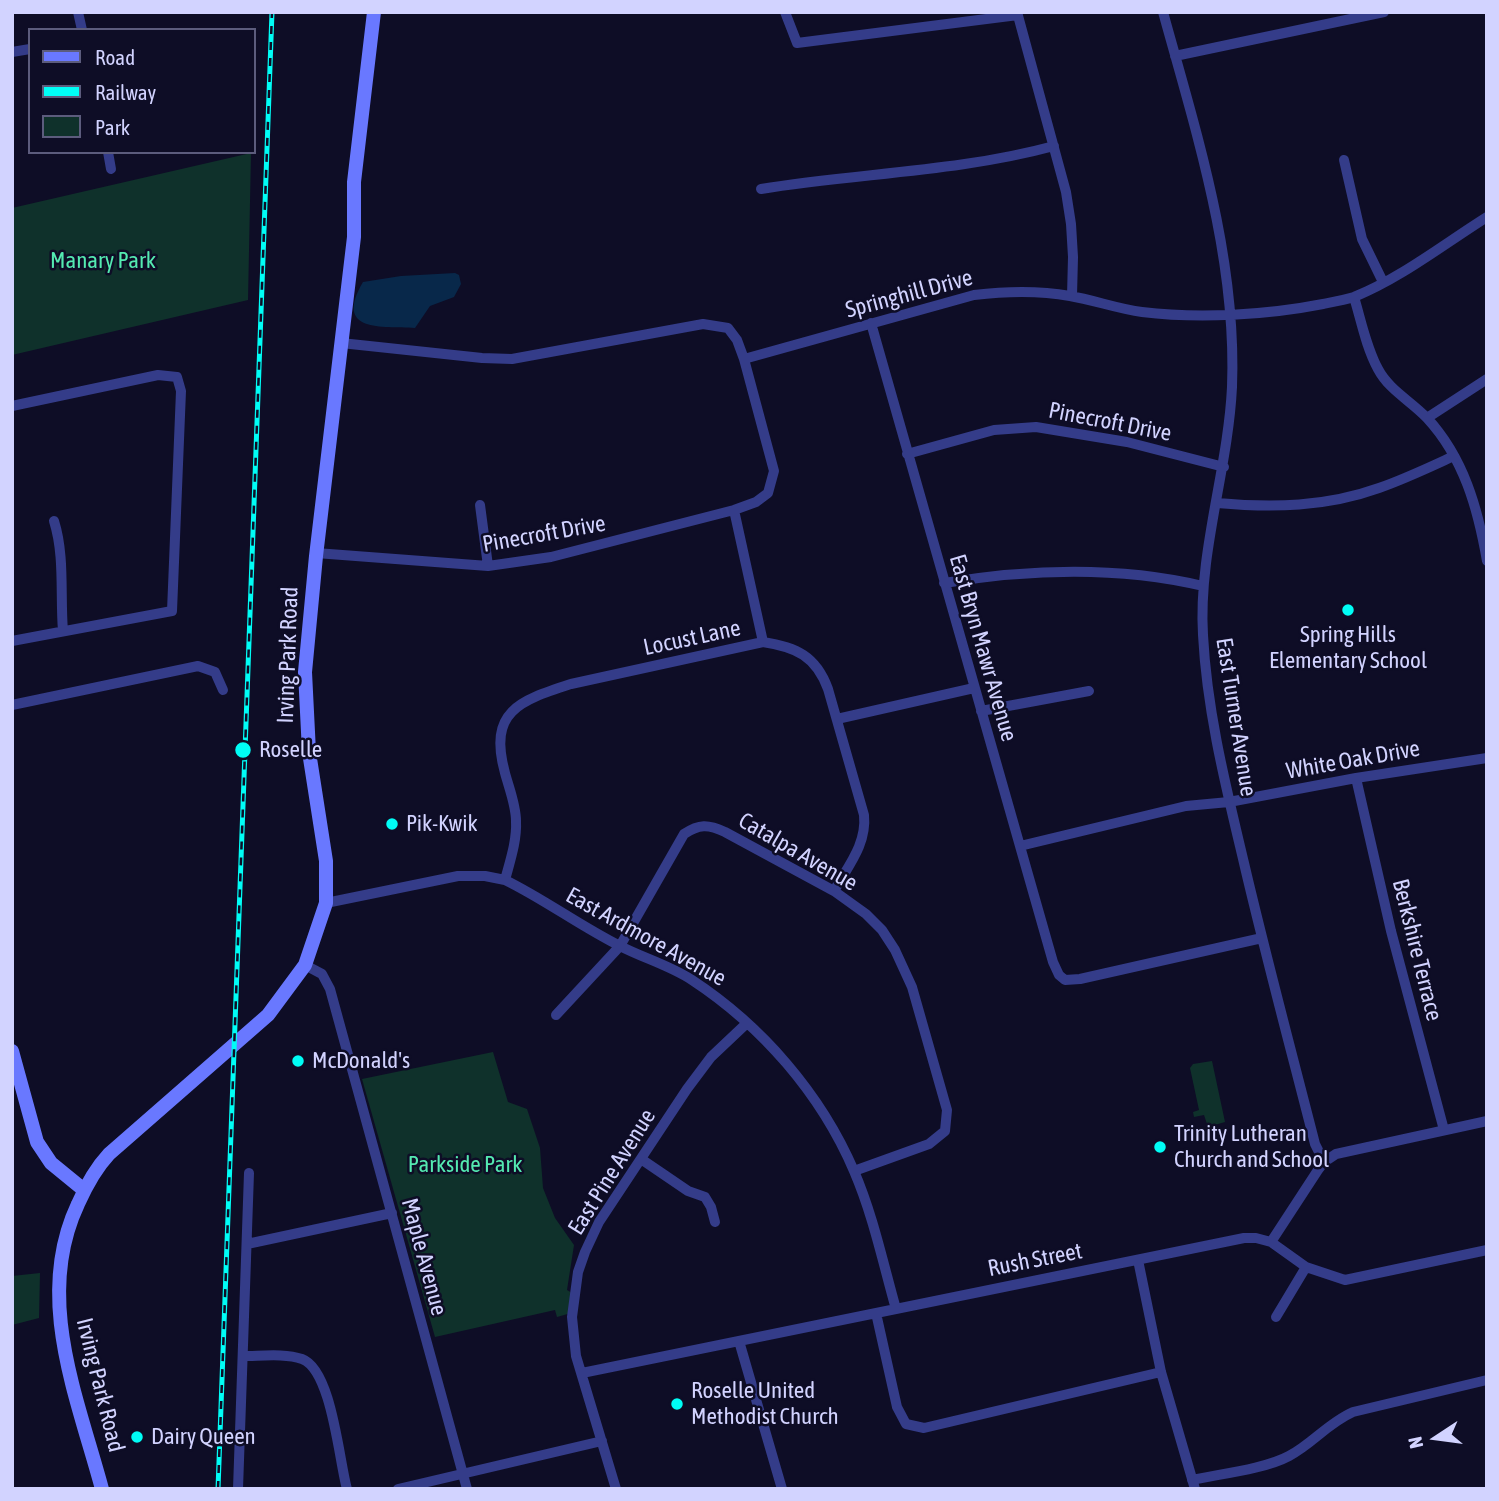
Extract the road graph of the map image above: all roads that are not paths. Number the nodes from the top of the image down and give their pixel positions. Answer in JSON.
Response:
{"nodes":[{"id":1,"x":374,"y":12,"type":"edge"},
{"id":2,"x":785,"y":12,"type":"edge"},
{"id":3,"x":1163,"y":12,"type":"edge"},
{"id":4,"x":1321,"y":12,"type":"edge"},
{"id":5,"x":1384,"y":12,"type":"edge"},
{"id":6,"x":1018,"y":14,"type":"edge"},
{"id":7,"x":1325,"y":25,"type":"junction"},
{"id":8,"x":1175,"y":56,"type":"junction"},
{"id":9,"x":1054,"y":146,"type":"junction"},
{"id":10,"x":108,"y":154,"type":"edge"},
{"id":11,"x":1344,"y":160,"type":"dead end"},
{"id":12,"x":111,"y":169,"type":"dead end"},
{"id":13,"x":761,"y":189,"type":"dead end"},
{"id":14,"x":1487,"y":217,"type":"edge"},
{"id":15,"x":1383,"y":282,"type":"junction"},
{"id":16,"x":1072,"y":296,"type":"junction"},
{"id":17,"x":1354,"y":297,"type":"junction"},
{"id":18,"x":1230,"y":314,"type":"junction"},
{"id":19,"x":871,"y":323,"type":"junction"},
{"id":20,"x":341,"y":343,"type":"junction"},
{"id":21,"x":744,"y":359,"type":"junction"},
{"id":22,"x":1487,"y":379,"type":"edge"},
{"id":23,"x":12,"y":406,"type":"edge"},
{"id":24,"x":1427,"y":418,"type":"junction"},
{"id":25,"x":907,"y":454,"type":"junction"},
{"id":26,"x":1454,"y":456,"type":"junction"},
{"id":27,"x":1224,"y":467,"type":"junction"},
{"id":28,"x":1217,"y":503,"type":"junction"},
{"id":29,"x":480,"y":505,"type":"dead end"},
{"id":30,"x":734,"y":510,"type":"junction"},
{"id":31,"x":54,"y":520,"type":"dead end"},
{"id":32,"x":316,"y":553,"type":"junction"},
{"id":33,"x":1487,"y":561,"type":"edge"},
{"id":34,"x":488,"y":566,"type":"junction"},
{"id":35,"x":944,"y":583,"type":"junction"},
{"id":36,"x":1203,"y":586,"type":"junction"},
{"id":37,"x":63,"y":631,"type":"junction"},
{"id":38,"x":12,"y":641,"type":"edge"},
{"id":39,"x":763,"y":642,"type":"junction"},
{"id":40,"x":974,"y":688,"type":"junction"},
{"id":41,"x":223,"y":690,"type":"dead end"},
{"id":42,"x":1089,"y":691,"type":"dead end"},
{"id":43,"x":12,"y":705,"type":"edge"},
{"id":44,"x":981,"y":711,"type":"junction"},
{"id":45,"x":837,"y":719,"type":"junction"},
{"id":46,"x":1487,"y":758,"type":"edge"},
{"id":47,"x":1356,"y":778,"type":"junction"},
{"id":48,"x":1229,"y":802,"type":"junction"},
{"id":49,"x":1020,"y":846,"type":"junction"},
{"id":50,"x":505,"y":880,"type":"junction"},
{"id":51,"x":834,"y":891,"type":"junction"},
{"id":52,"x":326,"y":903,"type":"junction"},
{"id":53,"x":1262,"y":938,"type":"junction"},
{"id":54,"x":620,"y":946,"type":"junction"},
{"id":55,"x":305,"y":965,"type":"junction"},
{"id":56,"x":556,"y":1015,"type":"dead end"},
{"id":57,"x":747,"y":1023,"type":"junction"},
{"id":58,"x":13,"y":1058,"type":"edge"},
{"id":59,"x":1487,"y":1121,"type":"edge"},
{"id":60,"x":1444,"y":1130,"type":"junction"},
{"id":61,"x":640,"y":1159,"type":"junction"},
{"id":62,"x":1324,"y":1162,"type":"junction"},
{"id":63,"x":854,"y":1171,"type":"junction"},
{"id":64,"x":249,"y":1173,"type":"dead end"},
{"id":65,"x":84,"y":1190,"type":"junction"},
{"id":66,"x":392,"y":1213,"type":"junction"},
{"id":67,"x":715,"y":1222,"type":"dead end"},
{"id":68,"x":1271,"y":1242,"type":"junction"},
{"id":69,"x":247,"y":1244,"type":"junction"},
{"id":70,"x":1487,"y":1250,"type":"edge"},
{"id":71,"x":1138,"y":1260,"type":"junction"},
{"id":72,"x":1306,"y":1267,"type":"junction"},
{"id":73,"x":896,"y":1308,"type":"junction"},
{"id":74,"x":876,"y":1313,"type":"junction"},
{"id":75,"x":1276,"y":1317,"type":"dead end"},
{"id":76,"x":739,"y":1341,"type":"junction"},
{"id":77,"x":243,"y":1356,"type":"junction"},
{"id":78,"x":1161,"y":1372,"type":"junction"},
{"id":79,"x":582,"y":1373,"type":"junction"},
{"id":80,"x":1487,"y":1380,"type":"edge"},
{"id":81,"x":602,"y":1441,"type":"junction"},
{"id":82,"x":463,"y":1474,"type":"junction"},
{"id":83,"x":1194,"y":1485,"type":"edge"},
{"id":84,"x":102,"y":1489,"type":"edge"},
{"id":85,"x":238,"y":1489,"type":"edge"},
{"id":86,"x":347,"y":1489,"type":"edge"},
{"id":87,"x":398,"y":1489,"type":"edge"},
{"id":88,"x":467,"y":1489,"type":"edge"},
{"id":89,"x":616,"y":1489,"type":"edge"},
{"id":90,"x":782,"y":1489,"type":"edge"}],
"edges":[{"from":1,"to":20,"type":"main road","name":"Irving Park Road"},
{"from":2,"to":6,"type":"street"},
{"from":3,"to":8,"type":"street","name":"East Turner Avenue"},
{"from":4,"to":7,"type":"street"},
{"from":5,"to":7,"type":"street"},
{"from":6,"to":9,"type":"street"},
{"from":7,"to":8,"type":"street"},
{"from":8,"to":18,"type":"street","name":"East Turner Avenue"},
{"from":9,"to":13,"type":"street"},
{"from":9,"to":16,"type":"street"},
{"from":10,"to":12,"type":"street"},
{"from":11,"to":15,"type":"street"},
{"from":14,"to":15,"type":"street","name":"Springhill Drive"},
{"from":15,"to":17,"type":"street","name":"Springhill Drive"},
{"from":16,"to":18,"type":"street","name":"Springhill Drive"},
{"from":16,"to":19,"type":"street","name":"Springhill Drive"},
{"from":17,"to":18,"type":"street","name":"Springhill Drive"},
{"from":17,"to":24,"type":"street"},
{"from":18,"to":27,"type":"street","name":"East Turner Avenue"},
{"from":19,"to":21,"type":"street","name":"Springhill Drive"},
{"from":19,"to":25,"type":"street","name":"East Bryn Mawr Avenue"},
{"from":20,"to":21,"type":"street"},
{"from":20,"to":32,"type":"main road","name":"Irving Park Road"},
{"from":21,"to":30,"type":"street","name":"Pinecroft Drive"},
{"from":22,"to":24,"type":"street"},
{"from":23,"to":37,"type":"street"},
{"from":24,"to":26,"type":"street"},
{"from":25,"to":27,"type":"street","name":"Pinecroft Drive"},
{"from":25,"to":35,"type":"street","name":"East Bryn Mawr Avenue"},
{"from":26,"to":28,"type":"street"},
{"from":26,"to":33,"type":"street"},
{"from":27,"to":28,"type":"street","name":"East Turner Avenue"},
{"from":28,"to":36,"type":"street","name":"East Turner Avenue"},
{"from":29,"to":34,"type":"street"},
{"from":30,"to":34,"type":"street","name":"Pinecroft Drive"},
{"from":30,"to":39,"type":"street"},
{"from":31,"to":37,"type":"street"},
{"from":32,"to":34,"type":"street","name":"Pinecroft Drive"},
{"from":32,"to":52,"type":"main road","name":"Irving Park Road"},
{"from":35,"to":36,"type":"street"},
{"from":35,"to":40,"type":"street","name":"East Bryn Mawr Avenue"},
{"from":36,"to":48,"type":"street","name":"East Turner Avenue"},
{"from":37,"to":38,"type":"street"},
{"from":39,"to":45,"type":"street","name":"Locust Lane"},
{"from":39,"to":50,"type":"street","name":"Locust Lane"},
{"from":40,"to":44,"type":"street","name":"East Bryn Mawr Avenue"},
{"from":40,"to":45,"type":"street"},
{"from":41,"to":43,"type":"street"},
{"from":42,"to":44,"type":"street"},
{"from":44,"to":49,"type":"street","name":"East Bryn Mawr Avenue"},
{"from":45,"to":51,"type":"street","name":"Locust Lane"},
{"from":46,"to":47,"type":"street","name":"White Oak Drive"},
{"from":47,"to":48,"type":"street","name":"White Oak Drive"},
{"from":47,"to":60,"type":"street","name":"Berkshire Terrace"},
{"from":48,"to":49,"type":"street","name":"White Oak Drive"},
{"from":48,"to":53,"type":"street","name":"East Turner Avenue"},
{"from":49,"to":53,"type":"street","name":"East Bryn Mawr Avenue"},
{"from":50,"to":52,"type":"street","name":"East Ardmore Avenue"},
{"from":50,"to":54,"type":"street","name":"East Ardmore Avenue"},
{"from":51,"to":54,"type":"street","name":"Catalpa Avenue"},
{"from":51,"to":63,"type":"street","name":"Catalpa Avenue"},
{"from":52,"to":55,"type":"main road","name":"Irving Park Road"},
{"from":53,"to":62,"type":"street","name":"East Turner Avenue"},
{"from":54,"to":56,"type":"street","name":"Catalpa Avenue"},
{"from":54,"to":57,"type":"street","name":"East Ardmore Avenue"},
{"from":55,"to":65,"type":"main road","name":"Irving Park Road"},
{"from":55,"to":66,"type":"street","name":"Maple Avenue"},
{"from":57,"to":61,"type":"street","name":"East Pine Avenue"},
{"from":57,"to":63,"type":"street","name":"East Ardmore Avenue"},
{"from":58,"to":65,"type":"main road"},
{"from":59,"to":60,"type":"street"},
{"from":60,"to":62,"type":"street"},
{"from":61,"to":67,"type":"street"},
{"from":61,"to":79,"type":"street","name":"East Pine Avenue"},
{"from":62,"to":68,"type":"street"},
{"from":63,"to":73,"type":"street","name":"East Ardmore Avenue"},
{"from":64,"to":69,"type":"street"},
{"from":65,"to":84,"type":"main road","name":"Irving Park Road"},
{"from":66,"to":69,"type":"street"},
{"from":66,"to":82,"type":"street","name":"Maple Avenue"},
{"from":68,"to":71,"type":"street","name":"Rush Street"},
{"from":68,"to":72,"type":"street"},
{"from":69,"to":77,"type":"street"},
{"from":70,"to":72,"type":"street"},
{"from":71,"to":73,"type":"street","name":"Rush Street"},
{"from":71,"to":78,"type":"street"},
{"from":72,"to":75,"type":"street"},
{"from":73,"to":74,"type":"street","name":"Rush Street"},
{"from":74,"to":76,"type":"street","name":"Rush Street"},
{"from":74,"to":78,"type":"street"},
{"from":76,"to":79,"type":"street","name":"Rush Street"},
{"from":76,"to":90,"type":"street"},
{"from":77,"to":85,"type":"street"},
{"from":77,"to":86,"type":"street"},
{"from":78,"to":83,"type":"street"},
{"from":79,"to":81,"type":"street","name":"East Pine Avenue"},
{"from":80,"to":83,"type":"street"},
{"from":81,"to":82,"type":"street"},
{"from":81,"to":89,"type":"street","name":"East Pine Avenue"},
{"from":82,"to":87,"type":"street"},
{"from":82,"to":88,"type":"street","name":"Maple Avenue"}]}
